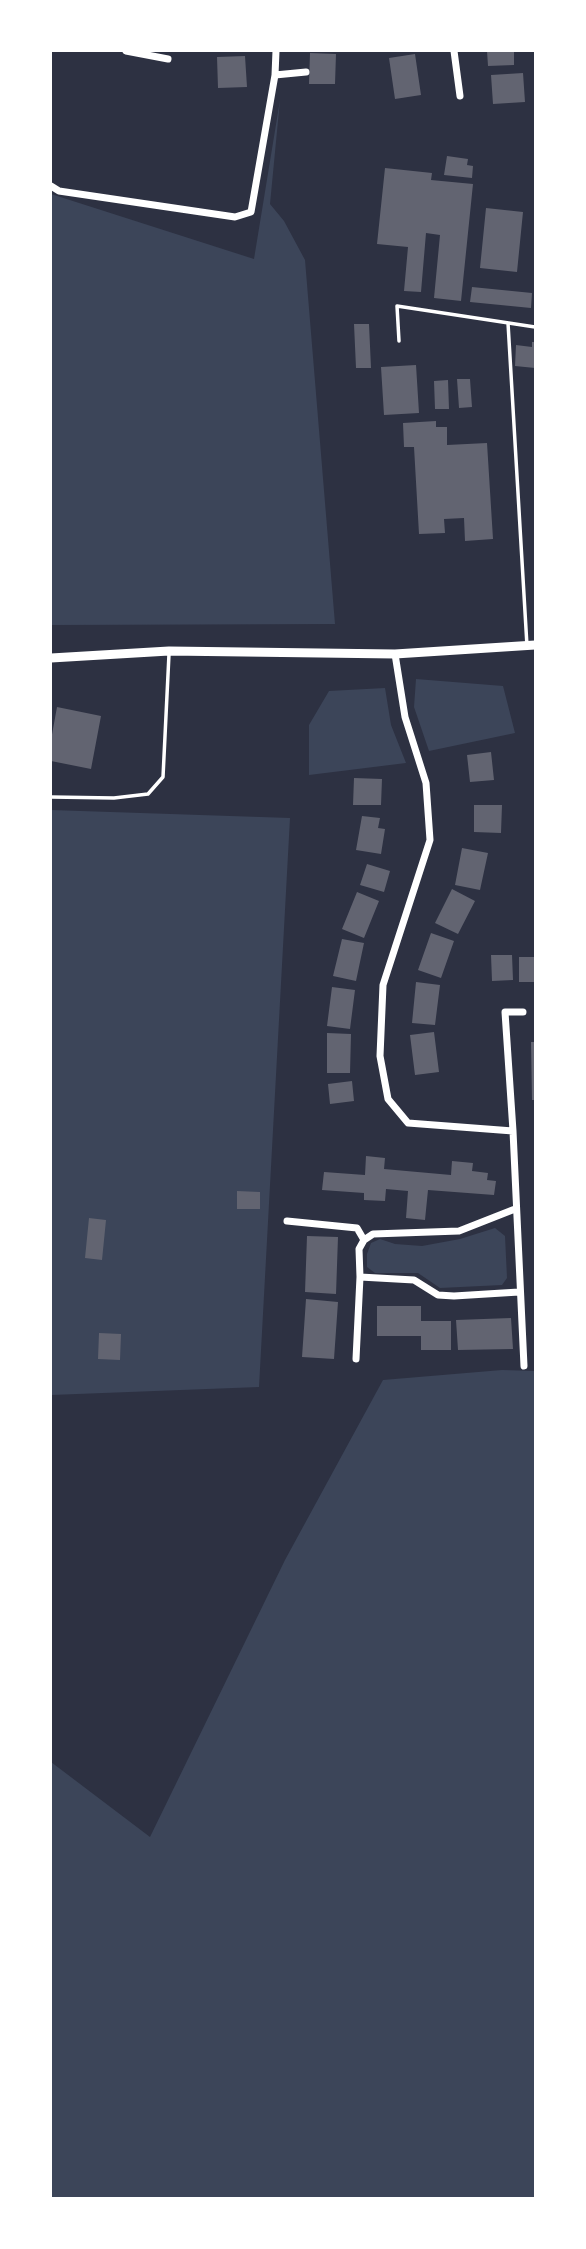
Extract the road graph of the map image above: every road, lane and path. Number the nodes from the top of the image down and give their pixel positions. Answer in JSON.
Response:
{"nodes":[{"id":1,"x":126,"y":51,"type":"edge"},
{"id":2,"x":276,"y":51,"type":"edge"},
{"id":3,"x":454,"y":51,"type":"edge"},
{"id":4,"x":168,"y":59,"type":"dead end"},
{"id":5,"x":306,"y":72,"type":"dead end"},
{"id":6,"x":275,"y":75,"type":"junction"},
{"id":7,"x":460,"y":96,"type":"dead end"},
{"id":8,"x":51,"y":186,"type":"edge"},
{"id":9,"x":508,"y":323,"type":"junction"},
{"id":10,"x":535,"y":327,"type":"edge"},
{"id":11,"x":399,"y":341,"type":"dead end"},
{"id":12,"x":531,"y":646,"type":"edge"},
{"id":13,"x":169,"y":652,"type":"junction"},
{"id":14,"x":395,"y":654,"type":"junction"},
{"id":15,"x":51,"y":658,"type":"edge"},
{"id":16,"x":51,"y":797,"type":"edge"},
{"id":17,"x":523,"y":1012,"type":"dead end"},
{"id":18,"x":513,"y":1131,"type":"junction"},
{"id":19,"x":515,"y":1209,"type":"junction"},
{"id":20,"x":286,"y":1222,"type":"dead end"},
{"id":21,"x":364,"y":1240,"type":"junction"},
{"id":22,"x":360,"y":1277,"type":"junction"},
{"id":23,"x":519,"y":1292,"type":"junction"},
{"id":24,"x":356,"y":1359,"type":"dead end"},
{"id":25,"x":524,"y":1366,"type":"dead end"}],
"edges":[{"from":1,"to":4,"type":"street"},
{"from":2,"to":6,"type":"street"},
{"from":3,"to":7,"type":"street"},
{"from":5,"to":6,"type":"street"},
{"from":6,"to":8,"type":"street"},
{"from":9,"to":10,"type":"lane"},
{"from":9,"to":11,"type":"lane"},
{"from":9,"to":12,"type":"lane"},
{"from":12,"to":14,"type":"street"},
{"from":13,"to":14,"type":"street"},
{"from":13,"to":15,"type":"street"},
{"from":13,"to":16,"type":"lane"},
{"from":14,"to":18,"type":"street"},
{"from":17,"to":18,"type":"street"},
{"from":18,"to":19,"type":"street"},
{"from":19,"to":21,"type":"street"},
{"from":19,"to":23,"type":"street"},
{"from":20,"to":21,"type":"street"},
{"from":21,"to":22,"type":"street"},
{"from":22,"to":23,"type":"street"},
{"from":22,"to":24,"type":"street"},
{"from":23,"to":25,"type":"street"}]}
